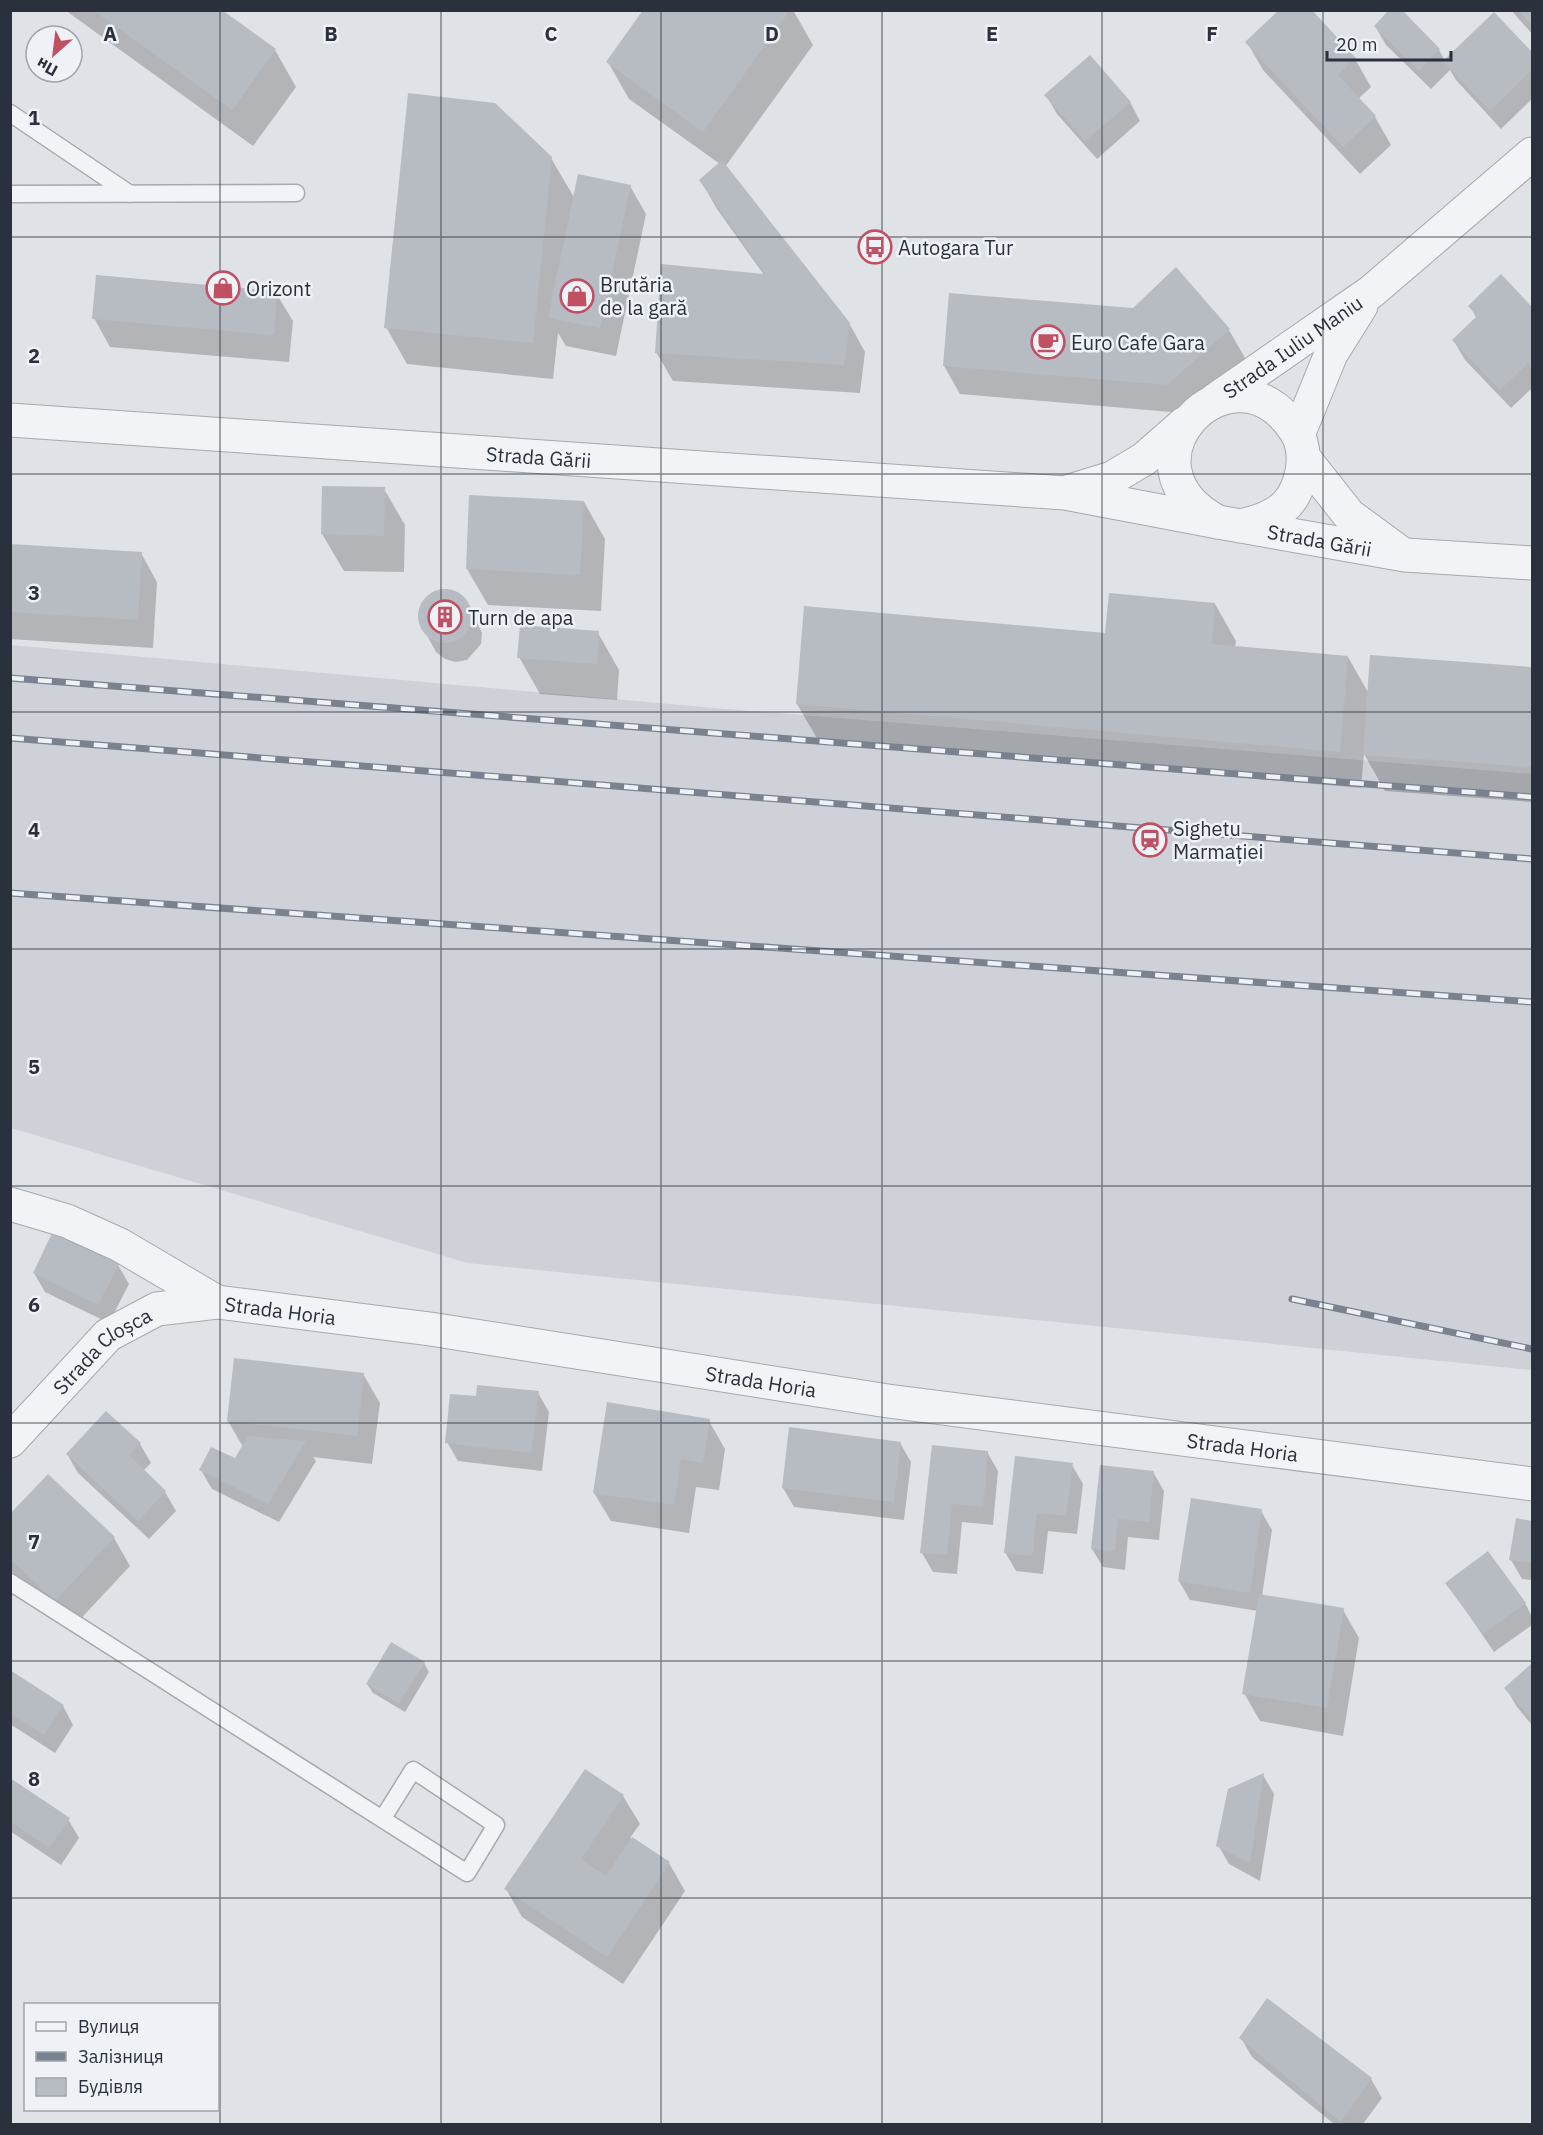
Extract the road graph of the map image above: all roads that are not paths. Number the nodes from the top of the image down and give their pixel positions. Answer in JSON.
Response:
{"nodes":[{"id":1,"x":10,"y":113,"type":"edge"},
{"id":2,"x":1533,"y":154,"type":"edge"},
{"id":3,"x":296,"y":193,"type":"dead end"},
{"id":4,"x":10,"y":194,"type":"edge"},
{"id":5,"x":130,"y":194,"type":"junction"},
{"id":6,"x":1371,"y":292,"type":"junction"},
{"id":7,"x":1214,"y":401,"type":"junction"},
{"id":8,"x":10,"y":420,"type":"edge"},
{"id":9,"x":1187,"y":420,"type":"junction"},
{"id":10,"x":1301,"y":447,"type":"junction"},
{"id":11,"x":1065,"y":493,"type":"junction"},
{"id":12,"x":1229,"y":524,"type":"junction"},
{"id":13,"x":1405,"y":555,"type":"junction"},
{"id":14,"x":1533,"y":563,"type":"edge"},
{"id":15,"x":10,"y":1203,"type":"edge"},
{"id":16,"x":217,"y":1302,"type":"junction"},
{"id":17,"x":10,"y":1441,"type":"edge"},
{"id":18,"x":1533,"y":1484,"type":"edge"},
{"id":19,"x":10,"y":1582,"type":"edge"},
{"id":20,"x":383,"y":1818,"type":"junction"}],
"edges":[{"from":1,"to":5,"type":"lane"},
{"from":2,"to":6,"type":"street","name":"Strada Iuliu Maniu"},
{"from":3,"to":5,"type":"lane"},
{"from":4,"to":5,"type":"lane"},
{"from":6,"to":7,"type":"street","name":"Strada Iuliu Maniu"},
{"from":6,"to":10,"type":"street","name":"Strada Iuliu Maniu"},
{"from":7,"to":9,"type":"street"},
{"from":7,"to":10,"type":"street"},
{"from":8,"to":11,"type":"street","name":"Strada Gării"},
{"from":9,"to":11,"type":"street","name":"Strada Gării"},
{"from":9,"to":12,"type":"street"},
{"from":10,"to":12,"type":"street"},
{"from":10,"to":13,"type":"street","name":"Strada Gării"},
{"from":11,"to":12,"type":"street","name":"Strada Gării"},
{"from":12,"to":13,"type":"street","name":"Strada Gării"},
{"from":13,"to":14,"type":"street","name":"Strada Gării"},
{"from":15,"to":16,"type":"street","name":"Strada Horia"},
{"from":16,"to":17,"type":"street","name":"Strada Cloșca"},
{"from":16,"to":18,"type":"street","name":"Strada Horia"},
{"from":19,"to":20,"type":"lane"},
{"from":20,"to":20,"type":"lane"}]}
